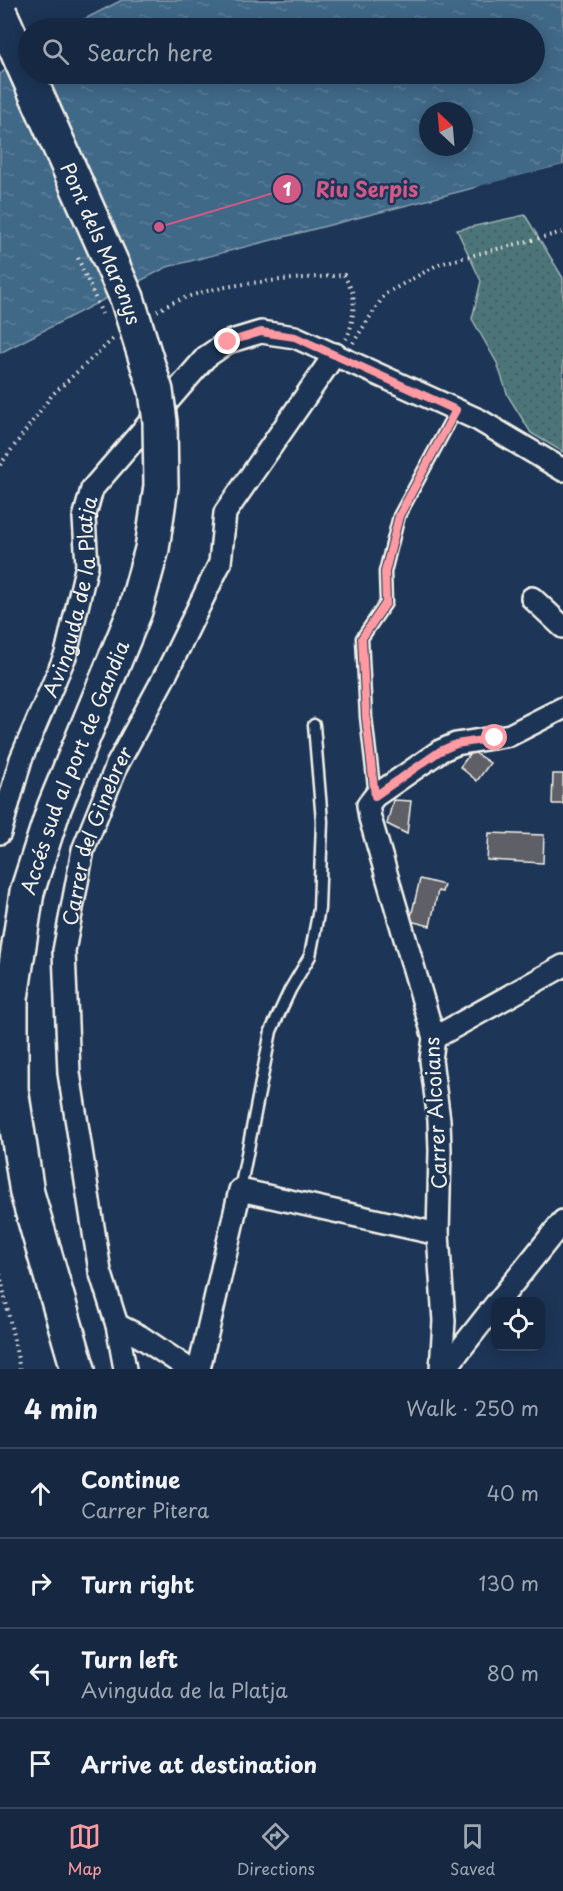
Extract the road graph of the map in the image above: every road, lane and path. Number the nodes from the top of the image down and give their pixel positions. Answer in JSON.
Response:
{"nodes":[{"id":1,"x":0,"y":13,"type":"edge"},
{"id":2,"x":18,"y":53,"type":"edge"},
{"id":3,"x":32,"y":84,"type":"edge"},
{"id":4,"x":563,"y":232,"type":"edge"},
{"id":5,"x":76,"y":255,"type":"dead end"},
{"id":6,"x":344,"y":275,"type":"dead end"},
{"id":7,"x":105,"y":321,"type":"dead end"},
{"id":8,"x":110,"y":332,"type":"dead end"},
{"id":9,"x":114,"y":341,"type":"dead end"},
{"id":10,"x":339,"y":356,"type":"junction"},
{"id":11,"x":456,"y":410,"type":"junction"},
{"id":12,"x":563,"y":470,"type":"edge"},
{"id":13,"x":161,"y":486,"type":"joint"},
{"id":14,"x":532,"y":598,"type":"dead end"},
{"id":15,"x":563,"y":627,"type":"edge"},
{"id":16,"x":563,"y":708,"type":"edge"},
{"id":17,"x":314,"y":725,"type":"dead end"},
{"id":18,"x":375,"y":796,"type":"junction"},
{"id":19,"x":0,"y":833,"type":"edge"},
{"id":20,"x":563,"y":966,"type":"edge"},
{"id":21,"x":434,"y":1038,"type":"junction"},
{"id":22,"x":240,"y":1190,"type":"junction"},
{"id":23,"x":563,"y":1221,"type":"edge"},
{"id":24,"x":438,"y":1234,"type":"junction"},
{"id":25,"x":0,"y":1274,"type":"edge"},
{"id":26,"x":502,"y":1297,"type":"edge"},
{"id":27,"x":491,"y":1310,"type":"edge"},
{"id":28,"x":117,"y":1324,"type":"junction"},
{"id":29,"x":20,"y":1369,"type":"edge"},
{"id":30,"x":78,"y":1369,"type":"edge"},
{"id":31,"x":125,"y":1369,"type":"edge"},
{"id":32,"x":189,"y":1369,"type":"edge"},
{"id":33,"x":199,"y":1369,"type":"edge"},
{"id":34,"x":443,"y":1369,"type":"edge"}],
"edges":[{"from":1,"to":2,"type":"highway","name":"Pont dels Marenys","bridge":true},
{"from":3,"to":13,"type":"highway","name":"Pont dels Marenys","bridge":true},
{"from":4,"to":10,"type":"path"},
{"from":5,"to":7,"type":"path","bridge":true},
{"from":6,"to":10,"type":"path"},
{"from":8,"to":9,"type":"path"},
{"from":10,"to":11,"type":"street","name":"Avinguda de la Platja"},
{"from":10,"to":19,"type":"street","name":"Avinguda de la Platja"},
{"from":10,"to":28,"type":"street","name":"Carrer del Ginebrer"},
{"from":11,"to":12,"type":"street","name":"Avinguda de la Platja"},
{"from":11,"to":18,"type":"lane"},
{"from":13,"to":30,"type":"highway","name":"Accés sud al port de Gandia"},
{"from":14,"to":15,"type":"street"},
{"from":16,"to":18,"type":"street"},
{"from":17,"to":22,"type":"lane"},
{"from":18,"to":21,"type":"street","name":"Carrer Alcoians"},
{"from":20,"to":21,"type":"street"},
{"from":21,"to":24,"type":"street","name":"Carrer Alcoians"},
{"from":22,"to":24,"type":"street"},
{"from":22,"to":33,"type":"street"},
{"from":23,"to":26,"type":"street"},
{"from":24,"to":34,"type":"street","name":"Carrer Alcoians"},
{"from":25,"to":29,"type":"path"},
{"from":27,"to":34,"type":"street"},
{"from":28,"to":31,"type":"street","name":"Carrer del Ginebrer"},
{"from":28,"to":32,"type":"street"}]}
